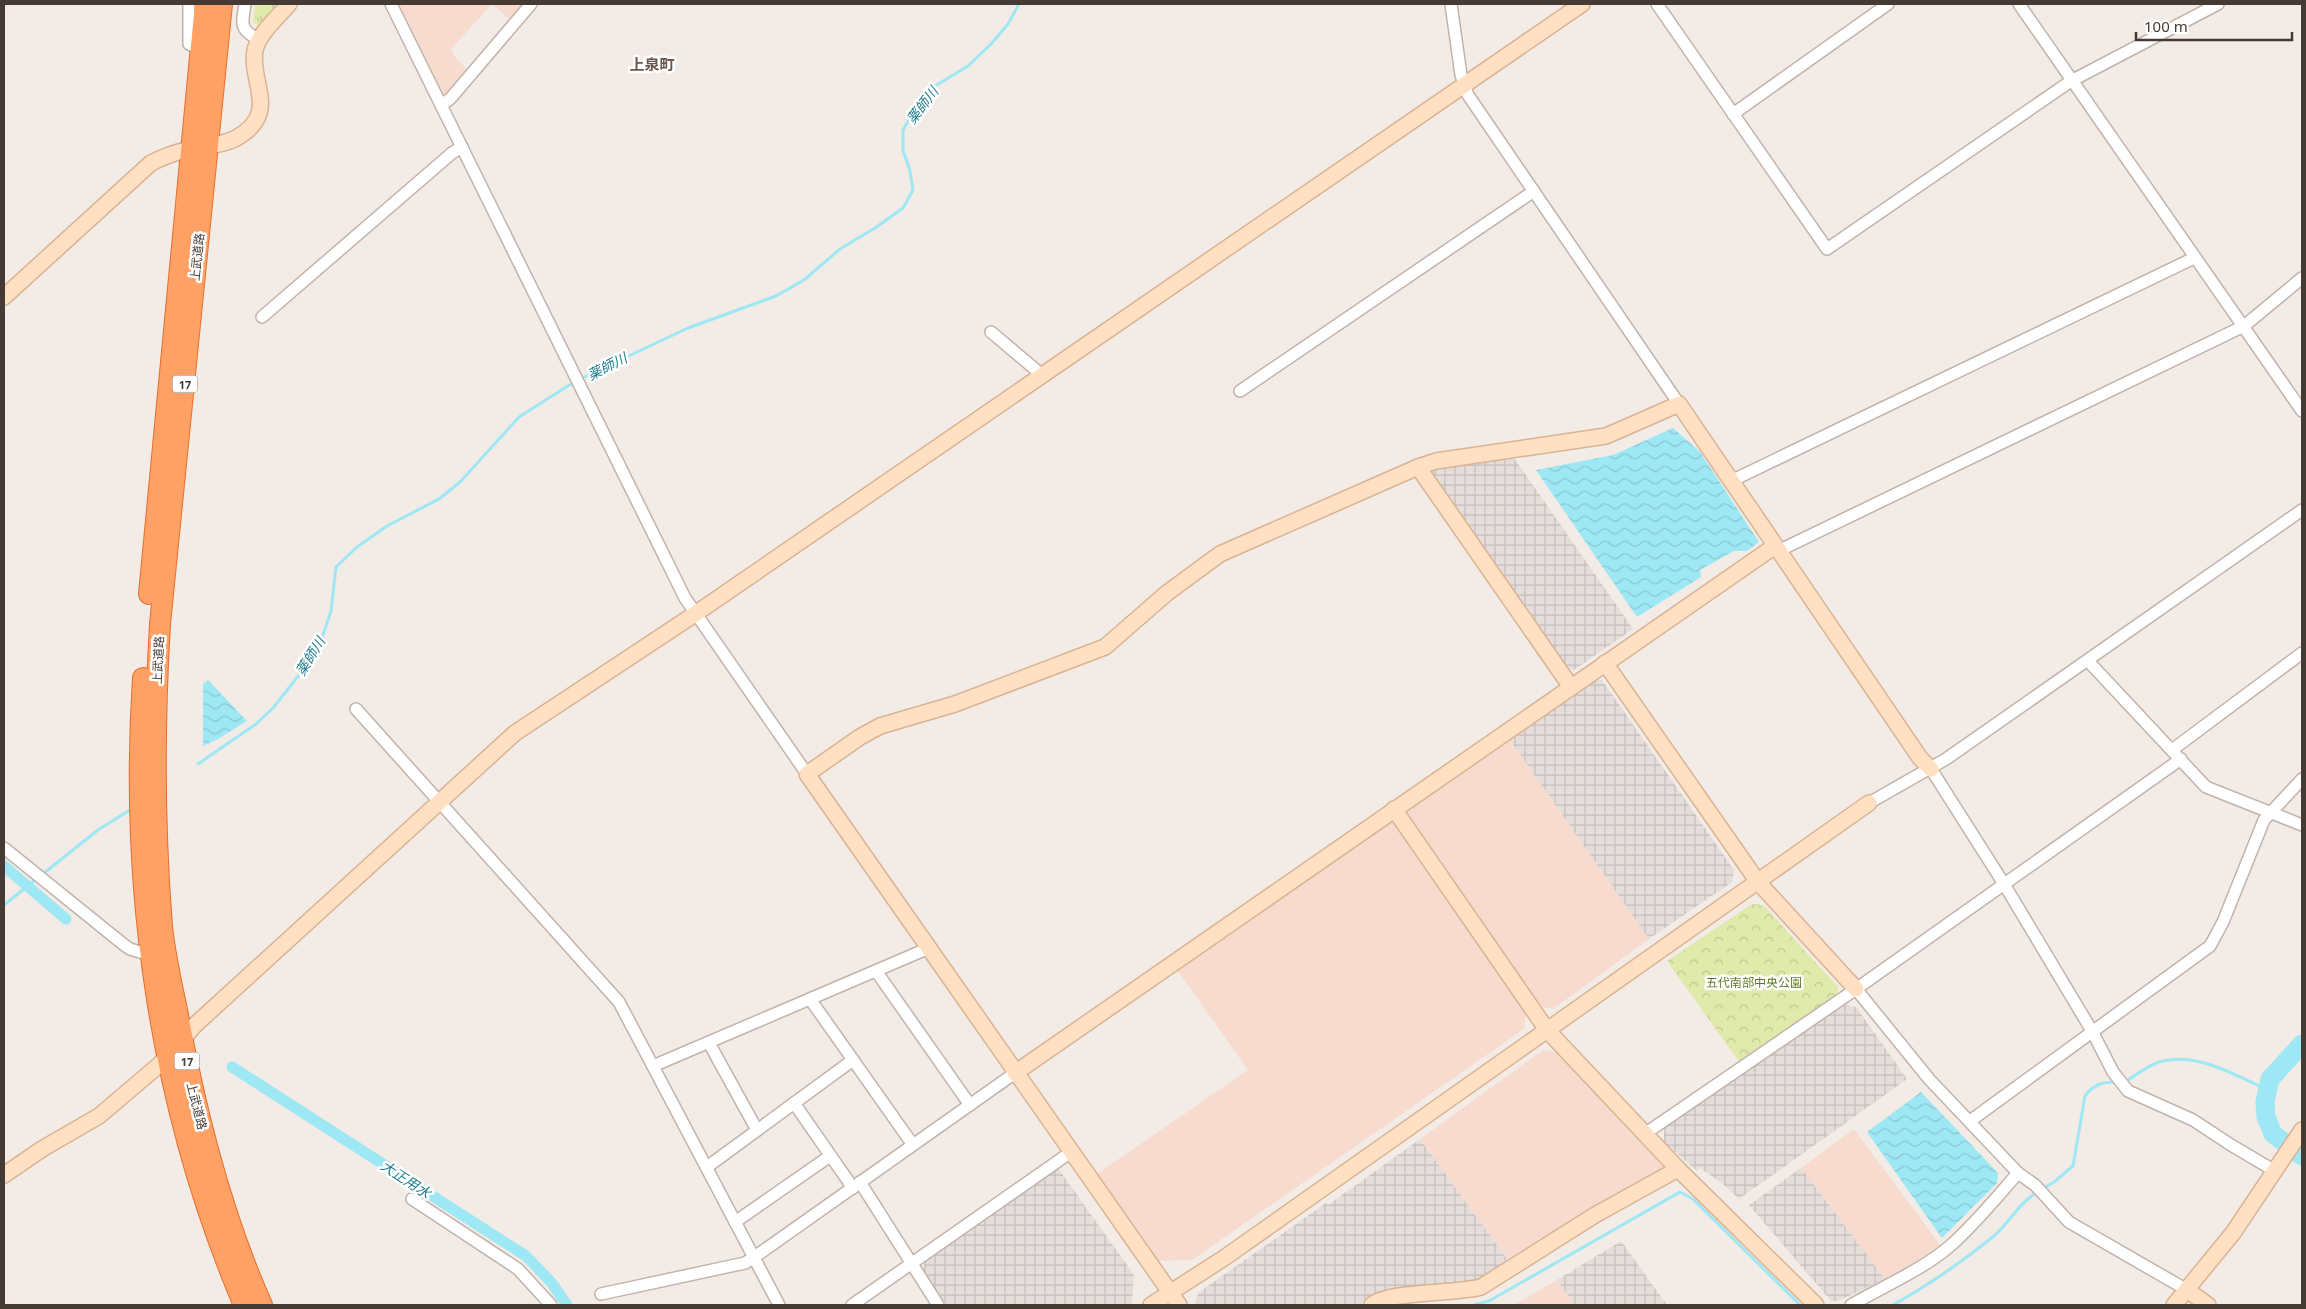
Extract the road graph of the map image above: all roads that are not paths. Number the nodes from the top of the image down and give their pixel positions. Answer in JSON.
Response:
{"nodes":[{"id":1,"x":189,"y":4,"type":"edge"},
{"id":2,"x":205,"y":4,"type":"edge"},
{"id":3,"x":222,"y":4,"type":"edge"},
{"id":4,"x":245,"y":4,"type":"edge"},
{"id":5,"x":289,"y":4,"type":"edge"},
{"id":6,"x":391,"y":4,"type":"edge"},
{"id":7,"x":531,"y":4,"type":"edge"},
{"id":8,"x":1451,"y":4,"type":"edge"},
{"id":9,"x":1582,"y":4,"type":"edge"},
{"id":10,"x":1657,"y":4,"type":"edge"},
{"id":11,"x":1888,"y":4,"type":"edge"},
{"id":12,"x":2018,"y":4,"type":"edge"},
{"id":13,"x":2193,"y":4,"type":"edge"},
{"id":14,"x":2218,"y":4,"type":"edge"},
{"id":15,"x":2197,"y":16,"type":"junction"},
{"id":16,"x":259,"y":40,"type":"junction"},
{"id":17,"x":200,"y":50,"type":"junction"},
{"id":18,"x":2071,"y":81,"type":"junction"},
{"id":19,"x":1464,"y":86,"type":"junction"},
{"id":20,"x":442,"y":104,"type":"junction"},
{"id":21,"x":1733,"y":114,"type":"junction"},
{"id":22,"x":462,"y":146,"type":"junction"},
{"id":23,"x":198,"y":147,"type":"junction"},
{"id":24,"x":1534,"y":191,"type":"junction"},
{"id":25,"x":2194,"y":258,"type":"junction"},
{"id":26,"x":2302,"y":278,"type":"edge"},
{"id":27,"x":4,"y":296,"type":"edge"},
{"id":28,"x":262,"y":316,"type":"dead end"},
{"id":29,"x":2244,"y":326,"type":"junction"},
{"id":30,"x":991,"y":332,"type":"dead end"},
{"id":31,"x":1042,"y":375,"type":"junction"},
{"id":32,"x":1240,"y":391,"type":"dead end"},
{"id":33,"x":1679,"y":404,"type":"junction"},
{"id":34,"x":2302,"y":411,"type":"edge"},
{"id":35,"x":1418,"y":467,"type":"junction"},
{"id":36,"x":1731,"y":481,"type":"junction"},
{"id":37,"x":2302,"y":510,"type":"edge"},
{"id":38,"x":1777,"y":548,"type":"junction"},
{"id":39,"x":696,"y":614,"type":"junction"},
{"id":40,"x":2302,"y":653,"type":"edge"},
{"id":41,"x":2088,"y":661,"type":"junction"},
{"id":42,"x":1605,"y":663,"type":"junction"},
{"id":43,"x":1571,"y":687,"type":"junction"},
{"id":44,"x":356,"y":709,"type":"dead end"},
{"id":45,"x":2172,"y":750,"type":"junction"},
{"id":46,"x":2181,"y":759,"type":"junction"},
{"id":47,"x":1931,"y":769,"type":"junction"},
{"id":48,"x":806,"y":774,"type":"junction"},
{"id":49,"x":2302,"y":779,"type":"edge"},
{"id":50,"x":439,"y":801,"type":"junction"},
{"id":51,"x":1869,"y":803,"type":"joint"},
{"id":52,"x":1394,"y":809,"type":"junction"},
{"id":53,"x":147,"y":812,"type":"junction"},
{"id":54,"x":2270,"y":812,"type":"junction"},
{"id":55,"x":2302,"y":825,"type":"edge"},
{"id":56,"x":4,"y":848,"type":"edge"},
{"id":57,"x":1758,"y":882,"type":"junction"},
{"id":58,"x":2004,"y":884,"type":"junction"},
{"id":59,"x":929,"y":948,"type":"junction"},
{"id":60,"x":150,"y":955,"type":"junction"},
{"id":61,"x":876,"y":971,"type":"junction"},
{"id":62,"x":1856,"y":989,"type":"junction"},
{"id":63,"x":810,"y":999,"type":"junction"},
{"id":64,"x":1547,"y":1030,"type":"junction"},
{"id":65,"x":2092,"y":1031,"type":"junction"},
{"id":66,"x":182,"y":1038,"type":"junction"},
{"id":67,"x":708,"y":1043,"type":"junction"},
{"id":68,"x":168,"y":1055,"type":"junction"},
{"id":69,"x":853,"y":1060,"type":"junction"},
{"id":70,"x":653,"y":1066,"type":"junction"},
{"id":71,"x":1015,"y":1072,"type":"junction"},
{"id":72,"x":794,"y":1103,"type":"junction"},
{"id":73,"x":970,"y":1105,"type":"junction"},
{"id":74,"x":1970,"y":1122,"type":"junction"},
{"id":75,"x":757,"y":1130,"type":"junction"},
{"id":76,"x":2302,"y":1130,"type":"edge"},
{"id":77,"x":1646,"y":1133,"type":"junction"},
{"id":78,"x":914,"y":1145,"type":"junction"},
{"id":79,"x":1071,"y":1152,"type":"junction"},
{"id":80,"x":830,"y":1156,"type":"junction"},
{"id":81,"x":707,"y":1166,"type":"junction"},
{"id":82,"x":1678,"y":1169,"type":"junction"},
{"id":83,"x":2275,"y":1171,"type":"junction"},
{"id":84,"x":2018,"y":1173,"type":"junction"},
{"id":85,"x":4,"y":1175,"type":"edge"},
{"id":86,"x":857,"y":1185,"type":"junction"},
{"id":87,"x":412,"y":1199,"type":"dead end"},
{"id":88,"x":736,"y":1222,"type":"junction"},
{"id":89,"x":753,"y":1258,"type":"junction"},
{"id":90,"x":912,"y":1264,"type":"junction"},
{"id":91,"x":2187,"y":1290,"type":"junction"},
{"id":92,"x":602,"y":1294,"type":"dead end"},
{"id":93,"x":1174,"y":1299,"type":"edge"},
{"id":94,"x":244,"y":1305,"type":"edge"},
{"id":95,"x":262,"y":1305,"type":"edge"},
{"id":96,"x":551,"y":1305,"type":"edge"},
{"id":97,"x":779,"y":1305,"type":"edge"},
{"id":98,"x":852,"y":1305,"type":"edge"},
{"id":99,"x":938,"y":1305,"type":"edge"},
{"id":100,"x":1151,"y":1305,"type":"edge"},
{"id":101,"x":1372,"y":1305,"type":"edge"},
{"id":102,"x":1816,"y":1305,"type":"edge"},
{"id":103,"x":1852,"y":1305,"type":"edge"},
{"id":104,"x":2174,"y":1305,"type":"edge"},
{"id":105,"x":2208,"y":1305,"type":"edge"}],
"edges":[{"from":1,"to":17,"type":"street"},
{"from":2,"to":17,"type":"highway","name":"上武道路","number":"17"},
{"from":3,"to":23,"type":"highway","name":"上武道路","number":"17"},
{"from":4,"to":16,"type":"street"},
{"from":5,"to":16,"type":"street"},
{"from":6,"to":20,"type":"street"},
{"from":7,"to":20,"type":"street"},
{"from":8,"to":19,"type":"street"},
{"from":9,"to":19,"type":"street"},
{"from":10,"to":21,"type":"street"},
{"from":11,"to":21,"type":"street"},
{"from":12,"to":18,"type":"street"},
{"from":13,"to":15,"type":"street"},
{"from":14,"to":15,"type":"street"},
{"from":15,"to":18,"type":"street"},
{"from":16,"to":23,"type":"street"},
{"from":17,"to":23,"type":"highway","name":"上武道路","number":"17"},
{"from":18,"to":21,"type":"street"},
{"from":18,"to":25,"type":"street"},
{"from":19,"to":24,"type":"street"},
{"from":19,"to":31,"type":"street"},
{"from":20,"to":22,"type":"street"},
{"from":22,"to":28,"type":"street"},
{"from":22,"to":39,"type":"street"},
{"from":23,"to":27,"type":"street"},
{"from":23,"to":53,"type":"highway","name":"上武道路","number":"17"},
{"from":24,"to":32,"type":"street"},
{"from":24,"to":33,"type":"street"},
{"from":25,"to":29,"type":"street"},
{"from":25,"to":36,"type":"street"},
{"from":26,"to":29,"type":"street"},
{"from":29,"to":34,"type":"street"},
{"from":29,"to":38,"type":"street"},
{"from":30,"to":31,"type":"street"},
{"from":31,"to":39,"type":"street"},
{"from":33,"to":35,"type":"street"},
{"from":33,"to":36,"type":"street"},
{"from":35,"to":43,"type":"street"},
{"from":35,"to":48,"type":"street"},
{"from":36,"to":38,"type":"street"},
{"from":37,"to":41,"type":"street"},
{"from":38,"to":42,"type":"street"},
{"from":38,"to":47,"type":"street"},
{"from":39,"to":48,"type":"street"},
{"from":39,"to":50,"type":"street"},
{"from":40,"to":45,"type":"street"},
{"from":41,"to":45,"type":"street"},
{"from":41,"to":47,"type":"street"},
{"from":42,"to":43,"type":"street"},
{"from":42,"to":57,"type":"street"},
{"from":43,"to":52,"type":"street"},
{"from":44,"to":50,"type":"street"},
{"from":45,"to":46,"type":"street"},
{"from":46,"to":54,"type":"street"},
{"from":46,"to":58,"type":"street"},
{"from":47,"to":51,"type":"street"},
{"from":47,"to":58,"type":"street"},
{"from":48,"to":59,"type":"street"},
{"from":49,"to":54,"type":"street"},
{"from":50,"to":66,"type":"street"},
{"from":50,"to":70,"type":"street"},
{"from":51,"to":57,"type":"street"},
{"from":52,"to":64,"type":"street"},
{"from":52,"to":71,"type":"street"},
{"from":53,"to":60,"type":"highway","name":"上武道路","number":"17"},
{"from":53,"to":66,"type":"highway","name":"上武道路","number":"17"},
{"from":54,"to":55,"type":"street"},
{"from":54,"to":65,"type":"street"},
{"from":56,"to":60,"type":"street"},
{"from":57,"to":62,"type":"street"},
{"from":57,"to":64,"type":"street"},
{"from":58,"to":62,"type":"street"},
{"from":58,"to":65,"type":"street"},
{"from":59,"to":61,"type":"street"},
{"from":59,"to":71,"type":"street"},
{"from":60,"to":68,"type":"highway","name":"上武道路","number":"17"},
{"from":61,"to":63,"type":"street"},
{"from":61,"to":73,"type":"street"},
{"from":62,"to":74,"type":"street"},
{"from":62,"to":77,"type":"street"},
{"from":63,"to":67,"type":"street"},
{"from":63,"to":69,"type":"street"},
{"from":64,"to":77,"type":"street"},
{"from":64,"to":93,"type":"street"},
{"from":65,"to":74,"type":"street"},
{"from":65,"to":83,"type":"street"},
{"from":66,"to":68,"type":"street"},
{"from":66,"to":95,"type":"highway","name":"上武道路","number":"17"},
{"from":67,"to":70,"type":"street"},
{"from":67,"to":75,"type":"street"},
{"from":68,"to":85,"type":"street"},
{"from":68,"to":94,"type":"highway","name":"上武道路","number":"17"},
{"from":69,"to":72,"type":"street"},
{"from":69,"to":78,"type":"street"},
{"from":70,"to":81,"type":"street"},
{"from":71,"to":73,"type":"street"},
{"from":71,"to":79,"type":"street"},
{"from":72,"to":75,"type":"street"},
{"from":72,"to":80,"type":"street"},
{"from":73,"to":78,"type":"street"},
{"from":74,"to":84,"type":"street"},
{"from":75,"to":81,"type":"street"},
{"from":76,"to":83,"type":"street"},
{"from":77,"to":82,"type":"street"},
{"from":78,"to":86,"type":"street"},
{"from":79,"to":90,"type":"street"},
{"from":79,"to":93,"type":"street"},
{"from":80,"to":86,"type":"street"},
{"from":80,"to":88,"type":"street"},
{"from":81,"to":88,"type":"street"},
{"from":82,"to":101,"type":"street"},
{"from":82,"to":102,"type":"street"},
{"from":83,"to":91,"type":"street"},
{"from":84,"to":91,"type":"street"},
{"from":84,"to":103,"type":"street"},
{"from":86,"to":89,"type":"street"},
{"from":86,"to":90,"type":"street"},
{"from":87,"to":96,"type":"street"},
{"from":88,"to":89,"type":"street"},
{"from":89,"to":92,"type":"street"},
{"from":89,"to":97,"type":"street"},
{"from":90,"to":98,"type":"street"},
{"from":90,"to":99,"type":"street"},
{"from":91,"to":104,"type":"street"},
{"from":91,"to":105,"type":"street"},
{"from":93,"to":100,"type":"street"}]}
